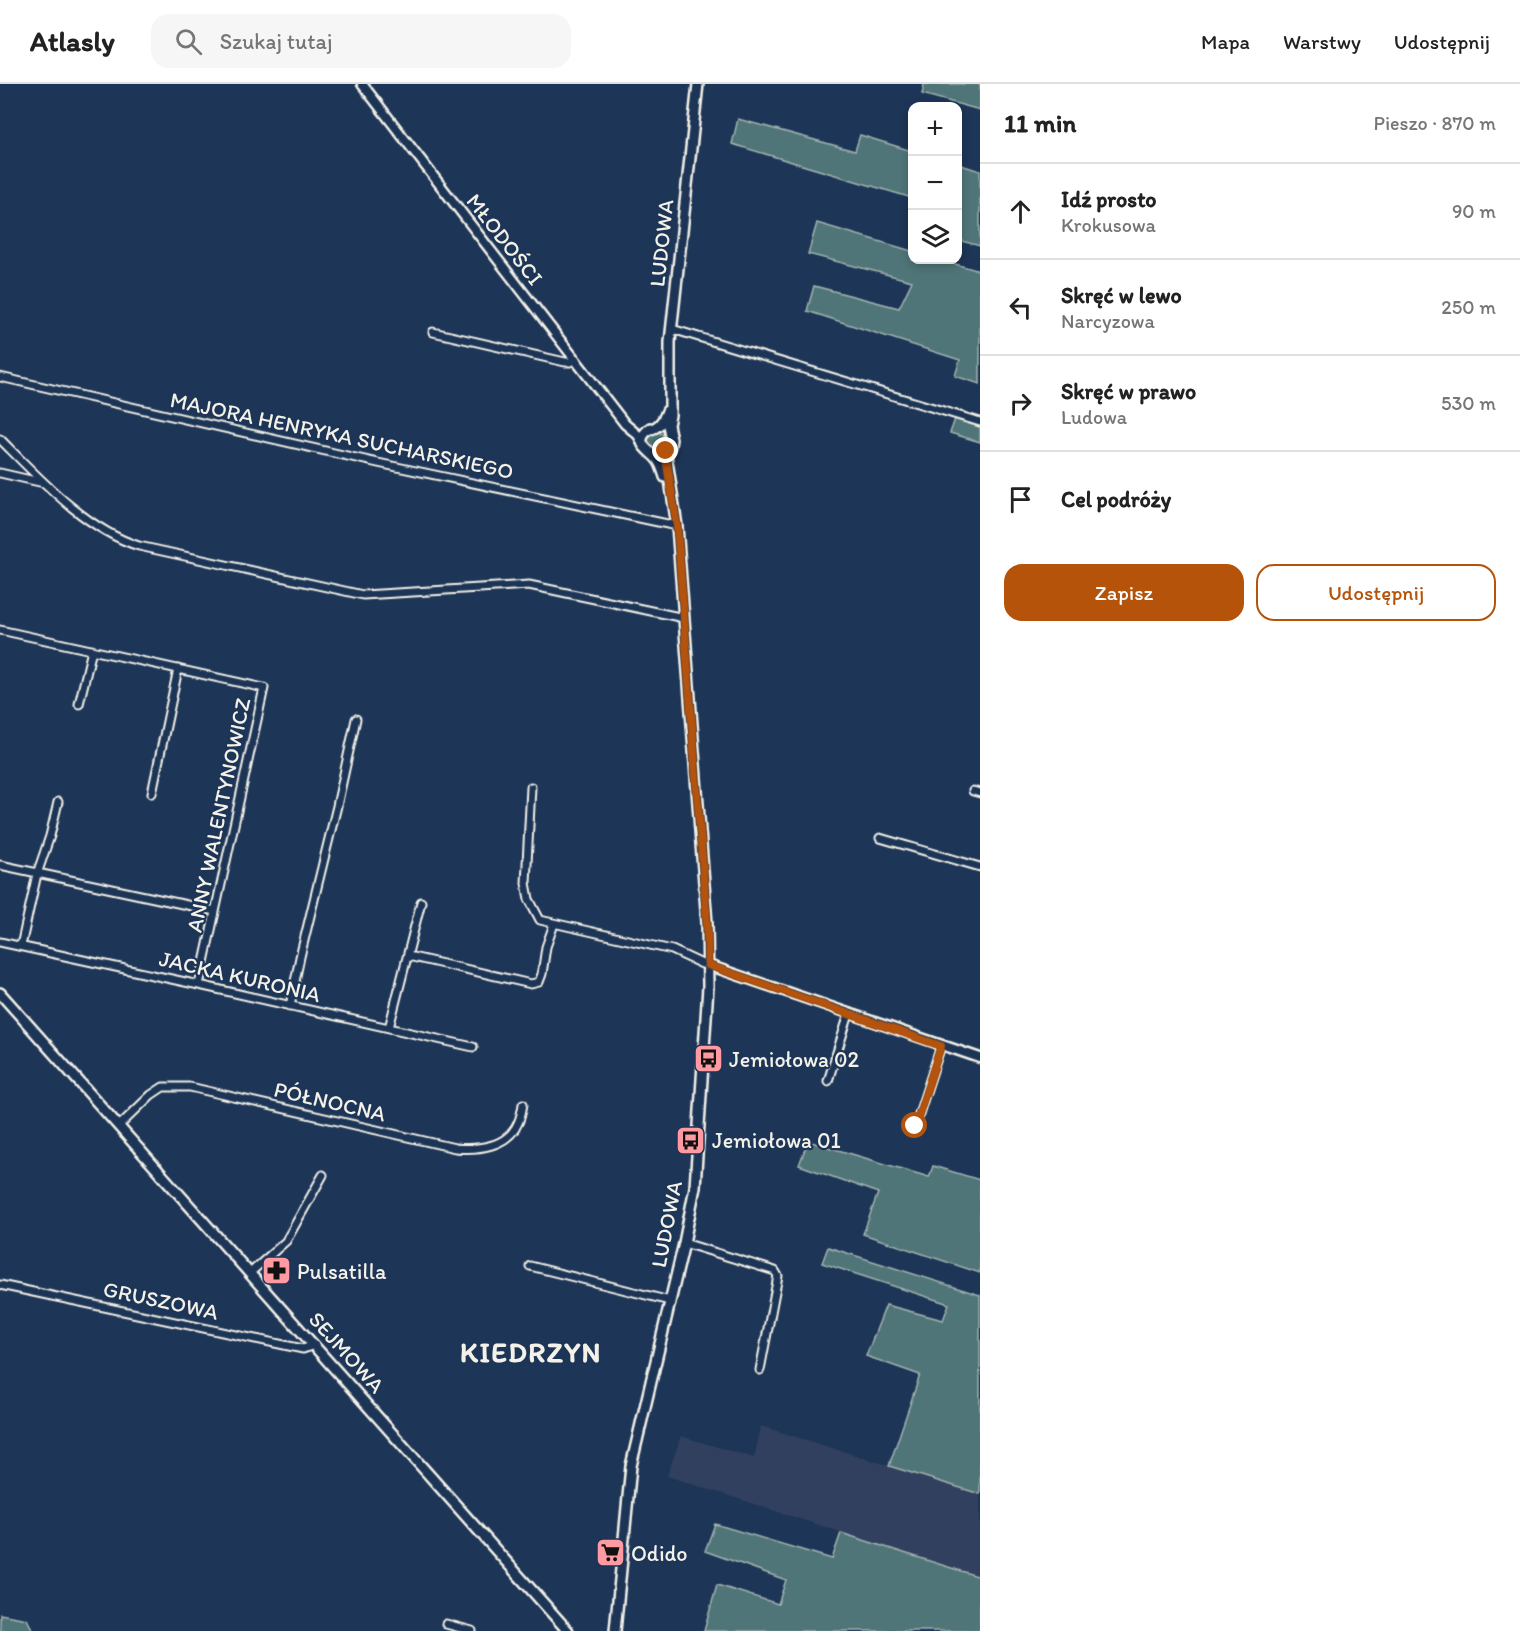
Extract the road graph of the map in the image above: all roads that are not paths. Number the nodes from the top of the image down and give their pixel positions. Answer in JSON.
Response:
{"nodes":[{"id":1,"x":362,"y":84,"type":"edge"},
{"id":2,"x":698,"y":84,"type":"edge"},
{"id":3,"x":672,"y":329,"type":"junction"},
{"id":4,"x":433,"y":332,"type":"dead end"},
{"id":5,"x":576,"y":359,"type":"junction"},
{"id":6,"x":0,"y":377,"type":"edge"},
{"id":7,"x":669,"y":407,"type":"junction"},
{"id":8,"x":620,"y":416,"type":"junction"},
{"id":9,"x":980,"y":422,"type":"edge"},
{"id":10,"x":652,"y":428,"type":"junction"},
{"id":11,"x":668,"y":433,"type":"junction"},
{"id":12,"x":0,"y":439,"type":"edge"},
{"id":13,"x":642,"y":442,"type":"junction"},
{"id":14,"x":666,"y":451,"type":"junction"},
{"id":15,"x":652,"y":454,"type":"junction"},
{"id":16,"x":0,"y":473,"type":"edge"},
{"id":17,"x":45,"y":483,"type":"junction"},
{"id":18,"x":673,"y":496,"type":"junction"},
{"id":19,"x":677,"y":526,"type":"junction"},
{"id":20,"x":684,"y":618,"type":"junction"},
{"id":21,"x":0,"y":630,"type":"edge"},
{"id":22,"x":92,"y":650,"type":"junction"},
{"id":23,"x":178,"y":669,"type":"junction"},
{"id":24,"x":79,"y":704,"type":"dead end"},
{"id":25,"x":356,"y":719,"type":"dead end"},
{"id":26,"x":531,"y":787,"type":"dead end"},
{"id":27,"x":152,"y":793,"type":"dead end"},
{"id":28,"x":58,"y":802,"type":"dead end"},
{"id":29,"x":880,"y":837,"type":"dead end"},
{"id":30,"x":0,"y":865,"type":"edge"},
{"id":31,"x":980,"y":867,"type":"edge"},
{"id":32,"x":37,"y":874,"type":"junction"},
{"id":33,"x":421,"y":902,"type":"dead end"},
{"id":34,"x":215,"y":911,"type":"junction"},
{"id":35,"x":554,"y":924,"type":"junction"},
{"id":36,"x":0,"y":942,"type":"edge"},
{"id":37,"x":21,"y":946,"type":"junction"},
{"id":38,"x":408,"y":956,"type":"junction"},
{"id":39,"x":708,"y":965,"type":"junction"},
{"id":40,"x":199,"y":985,"type":"junction"},
{"id":41,"x":0,"y":993,"type":"edge"},
{"id":42,"x":290,"y":1006,"type":"junction"},
{"id":43,"x":849,"y":1014,"type":"junction"},
{"id":44,"x":389,"y":1028,"type":"junction"},
{"id":45,"x":941,"y":1046,"type":"junction"},
{"id":46,"x":473,"y":1047,"type":"dead end"},
{"id":47,"x":980,"y":1058,"type":"edge"},
{"id":48,"x":828,"y":1081,"type":"dead end"},
{"id":49,"x":523,"y":1104,"type":"dead end"},
{"id":50,"x":119,"y":1126,"type":"junction"},
{"id":51,"x":915,"y":1126,"type":"dead end"},
{"id":52,"x":323,"y":1175,"type":"dead end"},
{"id":53,"x":684,"y":1243,"type":"junction"},
{"id":54,"x":530,"y":1266,"type":"dead end"},
{"id":55,"x":250,"y":1273,"type":"junction"},
{"id":56,"x":0,"y":1285,"type":"edge"},
{"id":57,"x":670,"y":1301,"type":"junction"},
{"id":58,"x":314,"y":1345,"type":"junction"},
{"id":59,"x":760,"y":1370,"type":"dead end"},
{"id":60,"x":446,"y":1624,"type":"dead end"},
{"id":61,"x":472,"y":1631,"type":"edge"},
{"id":62,"x":568,"y":1631,"type":"edge"},
{"id":63,"x":615,"y":1631,"type":"edge"}],
"edges":[{"from":1,"to":5,"type":"street","name":"MŁODOŚCI"},
{"from":2,"to":3,"type":"main road","name":"LUDOWA"},
{"from":3,"to":7,"type":"main road","name":"LUDOWA"},
{"from":3,"to":9,"type":"street"},
{"from":4,"to":5,"type":"street"},
{"from":5,"to":8,"type":"street","name":"MŁODOŚCI"},
{"from":6,"to":19,"type":"street","name":"MAJORA HENRYKA SUCHARSKIEGO"},
{"from":7,"to":10,"type":"main road"},
{"from":7,"to":11,"type":"main road","name":"LUDOWA"},
{"from":8,"to":10,"type":"street","name":"MŁODOŚCI"},
{"from":8,"to":13,"type":"street","name":"MŁODOŚCI"},
{"from":10,"to":11,"type":"main road"},
{"from":10,"to":13,"type":"main road"},
{"from":11,"to":14,"type":"main road","name":"LUDOWA"},
{"from":12,"to":17,"type":"street"},
{"from":13,"to":15,"type":"main road","name":"LUDOWA"},
{"from":14,"to":15,"type":"main road"},
{"from":14,"to":18,"type":"main road","name":"LUDOWA"},
{"from":15,"to":18,"type":"main road","name":"LUDOWA"},
{"from":16,"to":17,"type":"street"},
{"from":17,"to":20,"type":"street"},
{"from":18,"to":19,"type":"main road","name":"LUDOWA"},
{"from":19,"to":20,"type":"main road","name":"LUDOWA"},
{"from":20,"to":39,"type":"main road","name":"LUDOWA"},
{"from":21,"to":22,"type":"street"},
{"from":22,"to":23,"type":"street"},
{"from":22,"to":24,"type":"street"},
{"from":23,"to":27,"type":"street"},
{"from":23,"to":34,"type":"street","name":"ANNY WALENTYNOWICZ"},
{"from":25,"to":42,"type":"street"},
{"from":26,"to":35,"type":"street"},
{"from":28,"to":32,"type":"street"},
{"from":29,"to":31,"type":"street"},
{"from":30,"to":32,"type":"street"},
{"from":32,"to":34,"type":"street"},
{"from":32,"to":37,"type":"street"},
{"from":33,"to":38,"type":"street"},
{"from":34,"to":40,"type":"street","name":"ANNY WALENTYNOWICZ"},
{"from":35,"to":38,"type":"street"},
{"from":35,"to":39,"type":"street"},
{"from":36,"to":37,"type":"street","name":"JACKA KURONIA"},
{"from":37,"to":40,"type":"street","name":"JACKA KURONIA"},
{"from":38,"to":44,"type":"street"},
{"from":39,"to":43,"type":"street"},
{"from":39,"to":53,"type":"main road","name":"LUDOWA"},
{"from":40,"to":42,"type":"street","name":"JACKA KURONIA"},
{"from":41,"to":50,"type":"main road","name":"SEJMOWA"},
{"from":42,"to":44,"type":"street","name":"JACKA KURONIA"},
{"from":43,"to":45,"type":"street"},
{"from":43,"to":48,"type":"street"},
{"from":44,"to":46,"type":"street","name":"JACKA KURONIA"},
{"from":45,"to":47,"type":"street"},
{"from":45,"to":51,"type":"street"},
{"from":49,"to":50,"type":"street","name":"PÓŁNOCNA"},
{"from":50,"to":55,"type":"main road","name":"SEJMOWA"},
{"from":52,"to":55,"type":"street"},
{"from":53,"to":57,"type":"main road","name":"LUDOWA"},
{"from":53,"to":59,"type":"street"},
{"from":54,"to":57,"type":"street"},
{"from":55,"to":58,"type":"main road","name":"SEJMOWA"},
{"from":56,"to":58,"type":"street","name":"GRUSZOWA"},
{"from":57,"to":63,"type":"main road","name":"LUDOWA"},
{"from":58,"to":62,"type":"main road","name":"SEJMOWA"},
{"from":60,"to":61,"type":"street"}]}
